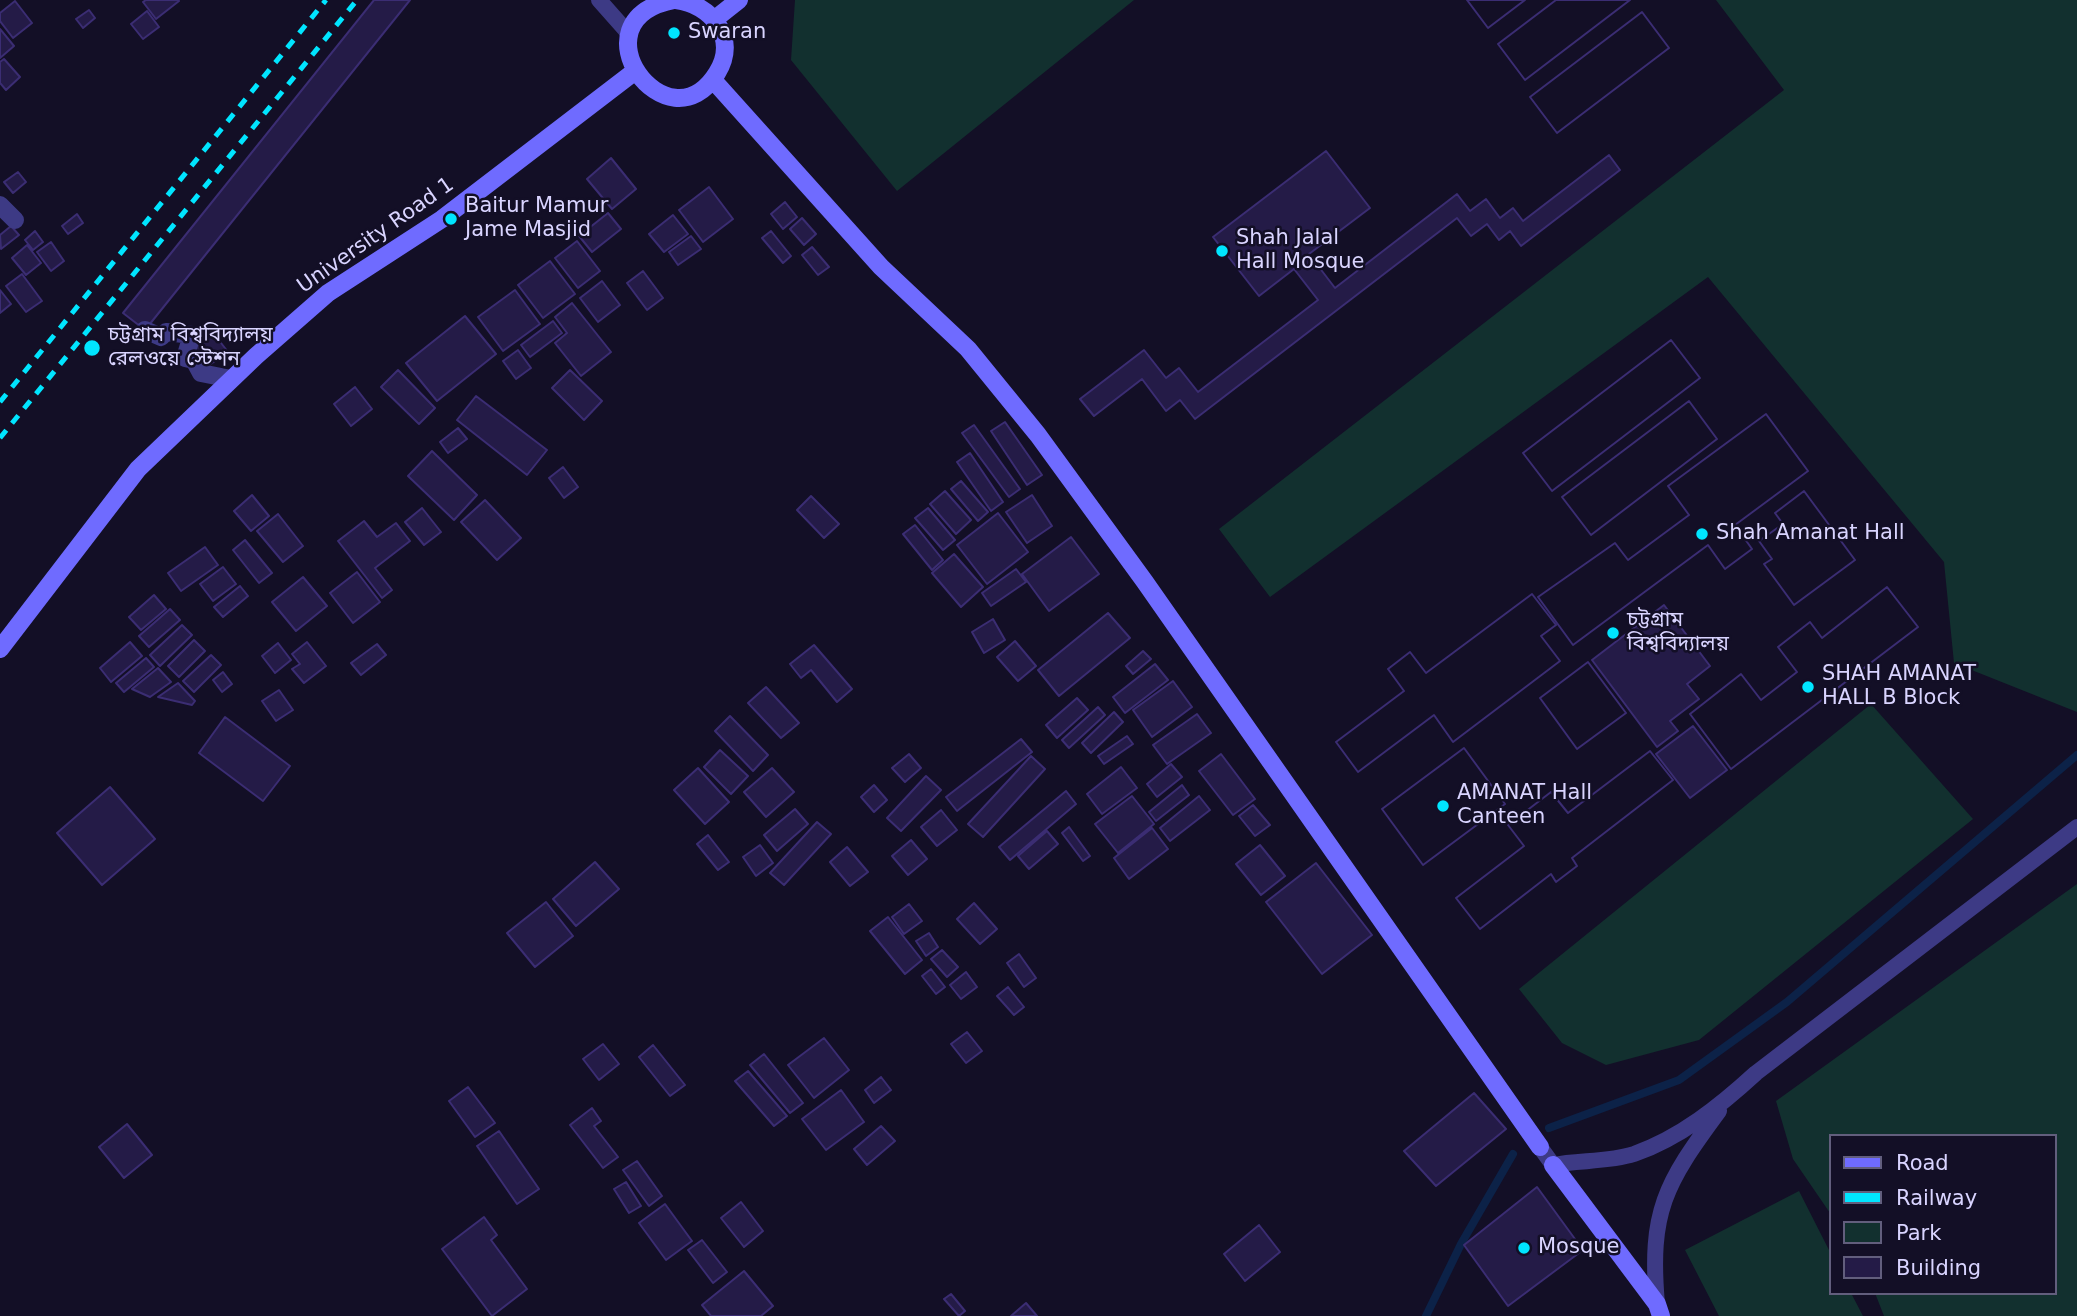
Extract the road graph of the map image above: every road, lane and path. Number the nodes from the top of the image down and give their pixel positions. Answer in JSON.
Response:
{"nodes":[{"id":1,"x":600,"y":0,"type":"edge"},
{"id":2,"x":675,"y":0,"type":"edge"},
{"id":3,"x":739,"y":0,"type":"edge"},
{"id":4,"x":715,"y":19,"type":"junction"},
{"id":5,"x":630,"y":35,"type":"junction"},
{"id":6,"x":634,"y":72,"type":"junction"},
{"id":7,"x":713,"y":80,"type":"junction"},
{"id":8,"x":0,"y":205,"type":"edge"},
{"id":9,"x":15,"y":219,"type":"dead end"},
{"id":10,"x":145,"y":330,"type":"dead end"},
{"id":11,"x":231,"y":379,"type":"junction"},
{"id":12,"x":0,"y":649,"type":"edge"},
{"id":13,"x":2077,"y":827,"type":"edge"},
{"id":14,"x":1729,"y":1097,"type":"junction"},
{"id":15,"x":1541,"y":1147,"type":"joint"},
{"id":16,"x":1553,"y":1165,"type":"junction"},
{"id":17,"x":1659,"y":1310,"type":"edge"}],
"edges":[{"from":1,"to":5,"type":"lane"},
{"from":2,"to":4,"type":"street"},
{"from":2,"to":5,"type":"street"},
{"from":3,"to":4,"type":"street"},
{"from":4,"to":7,"type":"street"},
{"from":5,"to":6,"type":"street"},
{"from":6,"to":7,"type":"street"},
{"from":6,"to":11,"type":"street","name":"University Road 1"},
{"from":7,"to":15,"type":"street"},
{"from":8,"to":9,"type":"street"},
{"from":10,"to":11,"type":"street"},
{"from":11,"to":12,"type":"street","name":"University Road 1"},
{"from":13,"to":14,"type":"lane"},
{"from":14,"to":16,"type":"lane"},
{"from":14,"to":17,"type":"lane"},
{"from":15,"to":16,"type":"lane"},
{"from":16,"to":17,"type":"street"}]}
